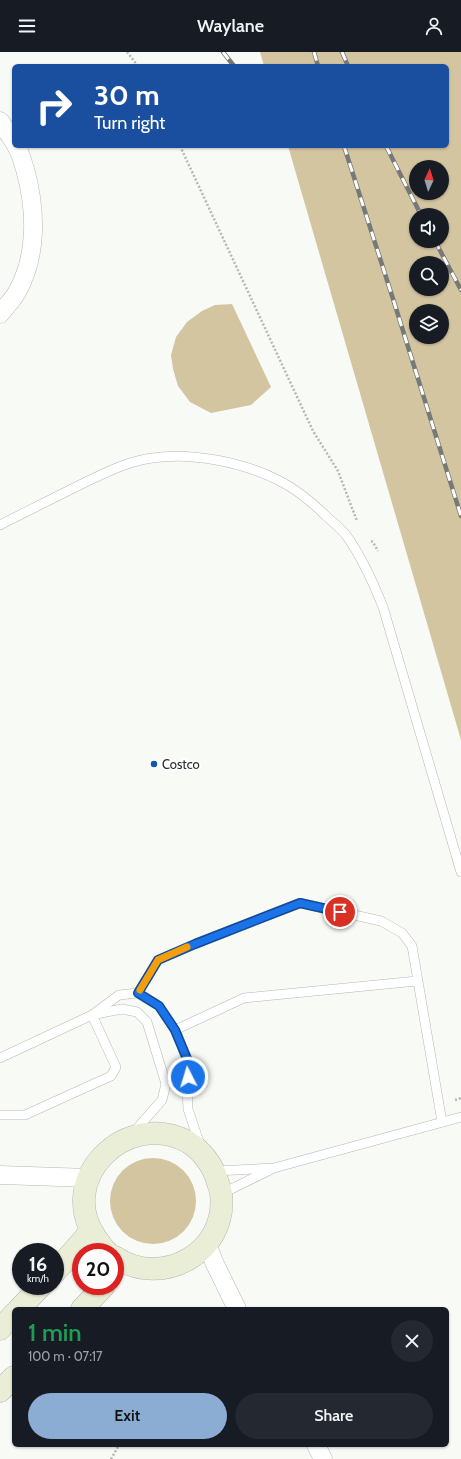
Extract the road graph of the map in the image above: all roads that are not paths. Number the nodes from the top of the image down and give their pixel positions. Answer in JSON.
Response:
{"nodes":[{"id":1,"x":0,"y":120,"type":"edge"},
{"id":2,"x":12,"y":139,"type":"edge"},
{"id":3,"x":18,"y":148,"type":"edge"},
{"id":4,"x":0,"y":314,"type":"edge"},
{"id":5,"x":0,"y":525,"type":"edge"},
{"id":6,"x":461,"y":872,"type":"edge"},
{"id":7,"x":418,"y":981,"type":"junction"},
{"id":8,"x":138,"y":993,"type":"junction"},
{"id":9,"x":92,"y":1015,"type":"junction"},
{"id":10,"x":175,"y":1030,"type":"junction"},
{"id":11,"x":0,"y":1058,"type":"edge"},
{"id":12,"x":0,"y":1115,"type":"edge"},
{"id":13,"x":461,"y":1117,"type":"edge"},
{"id":14,"x":442,"y":1122,"type":"junction"},
{"id":15,"x":130,"y":1137,"type":"junction"},
{"id":16,"x":209,"y":1163,"type":"junction"},
{"id":17,"x":274,"y":1168,"type":"junction"},
{"id":18,"x":0,"y":1175,"type":"edge"},
{"id":19,"x":88,"y":1178,"type":"junction"},
{"id":20,"x":221,"y":1194,"type":"junction"},
{"id":21,"x":91,"y":1231,"type":"junction"},
{"id":22,"x":101,"y":1243,"type":"edge"},
{"id":23,"x":207,"y":1243,"type":"junction"},
{"id":24,"x":64,"y":1262,"type":"edge"},
{"id":25,"x":124,"y":1264,"type":"edge"},
{"id":26,"x":32,"y":1295,"type":"edge"},
{"id":27,"x":95,"y":1295,"type":"edge"},
{"id":28,"x":21,"y":1307,"type":"edge"},
{"id":29,"x":84,"y":1307,"type":"edge"},
{"id":30,"x":236,"y":1307,"type":"edge"},
{"id":31,"x":12,"y":1316,"type":"edge"},
{"id":32,"x":0,"y":1329,"type":"edge"},
{"id":33,"x":12,"y":1379,"type":"edge"},
{"id":34,"x":0,"y":1392,"type":"edge"},
{"id":35,"x":317,"y":1447,"type":"edge"},
{"id":36,"x":323,"y":1459,"type":"edge"}],
"edges":[{"from":1,"to":2,"type":"street"},
{"from":3,"to":4,"type":"street"},
{"from":5,"to":6,"type":"lane"},
{"from":7,"to":8,"type":"lane"},
{"from":7,"to":10,"type":"lane"},
{"from":7,"to":14,"type":"lane"},
{"from":8,"to":9,"type":"lane"},
{"from":8,"to":10,"type":"lane"},
{"from":9,"to":11,"type":"lane"},
{"from":9,"to":12,"type":"lane"},
{"from":9,"to":15,"type":"lane"},
{"from":10,"to":16,"type":"lane"},
{"from":13,"to":14,"type":"lane"},
{"from":14,"to":17,"type":"lane"},
{"from":15,"to":16,"type":"street"},
{"from":15,"to":19,"type":"street"},
{"from":16,"to":17,"type":"lane"},
{"from":16,"to":20,"type":"street"},
{"from":17,"to":20,"type":"lane"},
{"from":18,"to":19,"type":"street"},
{"from":19,"to":21,"type":"street"},
{"from":20,"to":23,"type":"street"},
{"from":21,"to":22,"type":"street"},
{"from":21,"to":24,"type":"street"},
{"from":23,"to":25,"type":"street"},
{"from":23,"to":30,"type":"street"},
{"from":26,"to":28,"type":"street"},
{"from":27,"to":29,"type":"street"},
{"from":31,"to":32,"type":"street"},
{"from":33,"to":34,"type":"street"},
{"from":35,"to":36,"type":"street"}]}
